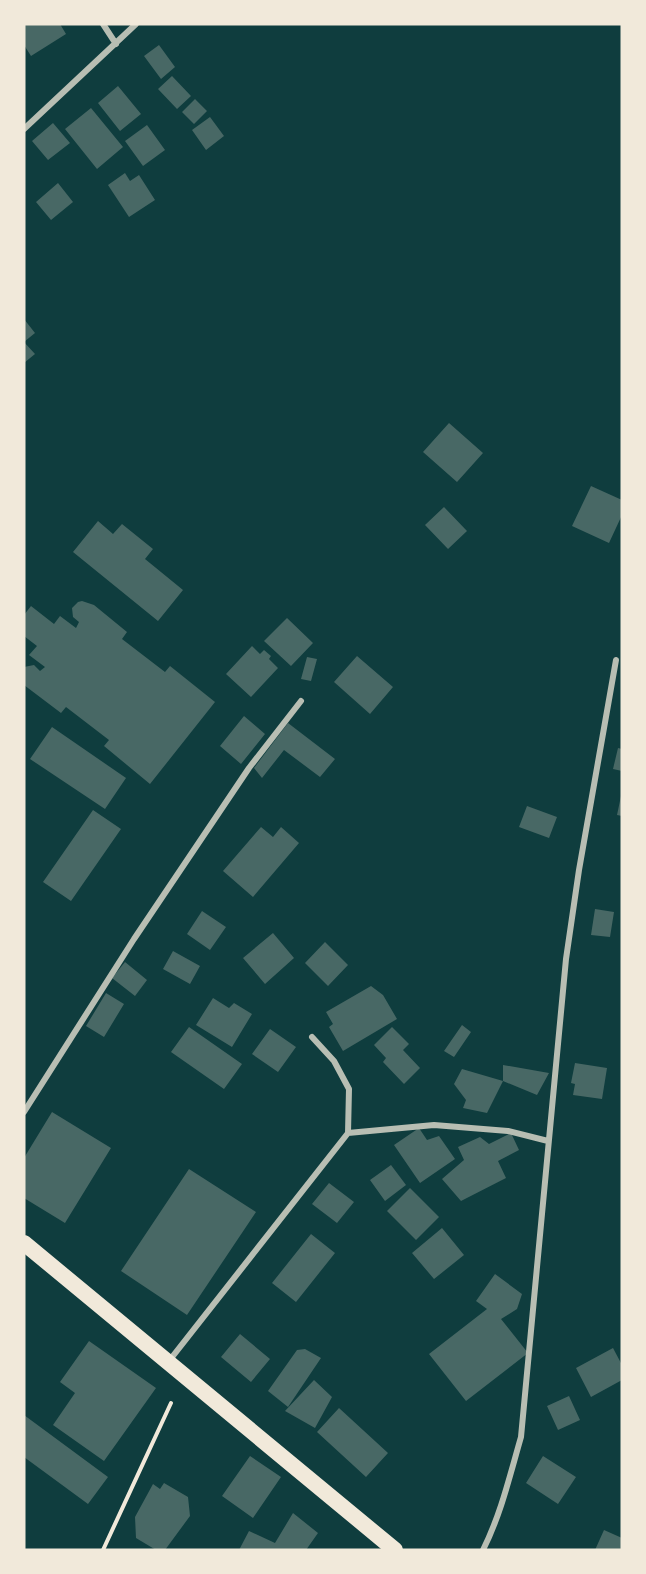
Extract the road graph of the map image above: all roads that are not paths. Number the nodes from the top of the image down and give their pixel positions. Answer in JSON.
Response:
{"nodes":[{"id":1,"x":103,"y":24,"type":"edge"},
{"id":2,"x":136,"y":24,"type":"edge"},
{"id":3,"x":116,"y":44,"type":"junction"},
{"id":4,"x":24,"y":129,"type":"edge"},
{"id":5,"x":616,"y":660,"type":"dead end"},
{"id":6,"x":301,"y":701,"type":"dead end"},
{"id":7,"x":312,"y":1037,"type":"dead end"},
{"id":8,"x":24,"y":1112,"type":"edge"},
{"id":9,"x":348,"y":1133,"type":"junction"},
{"id":10,"x":548,"y":1141,"type":"junction"},
{"id":11,"x":24,"y":1243,"type":"edge"},
{"id":12,"x":169,"y":1362,"type":"junction"},
{"id":13,"x":395,"y":1550,"type":"edge"},
{"id":14,"x":483,"y":1550,"type":"edge"}],
"edges":[{"from":1,"to":3,"type":"street"},
{"from":2,"to":3,"type":"street"},
{"from":3,"to":4,"type":"street"},
{"from":5,"to":10,"type":"street"},
{"from":6,"to":8,"type":"street"},
{"from":7,"to":9,"type":"street"},
{"from":9,"to":10,"type":"street"},
{"from":9,"to":12,"type":"street"},
{"from":10,"to":14,"type":"street"},
{"from":11,"to":12,"type":"highway"},
{"from":12,"to":13,"type":"highway"}]}
